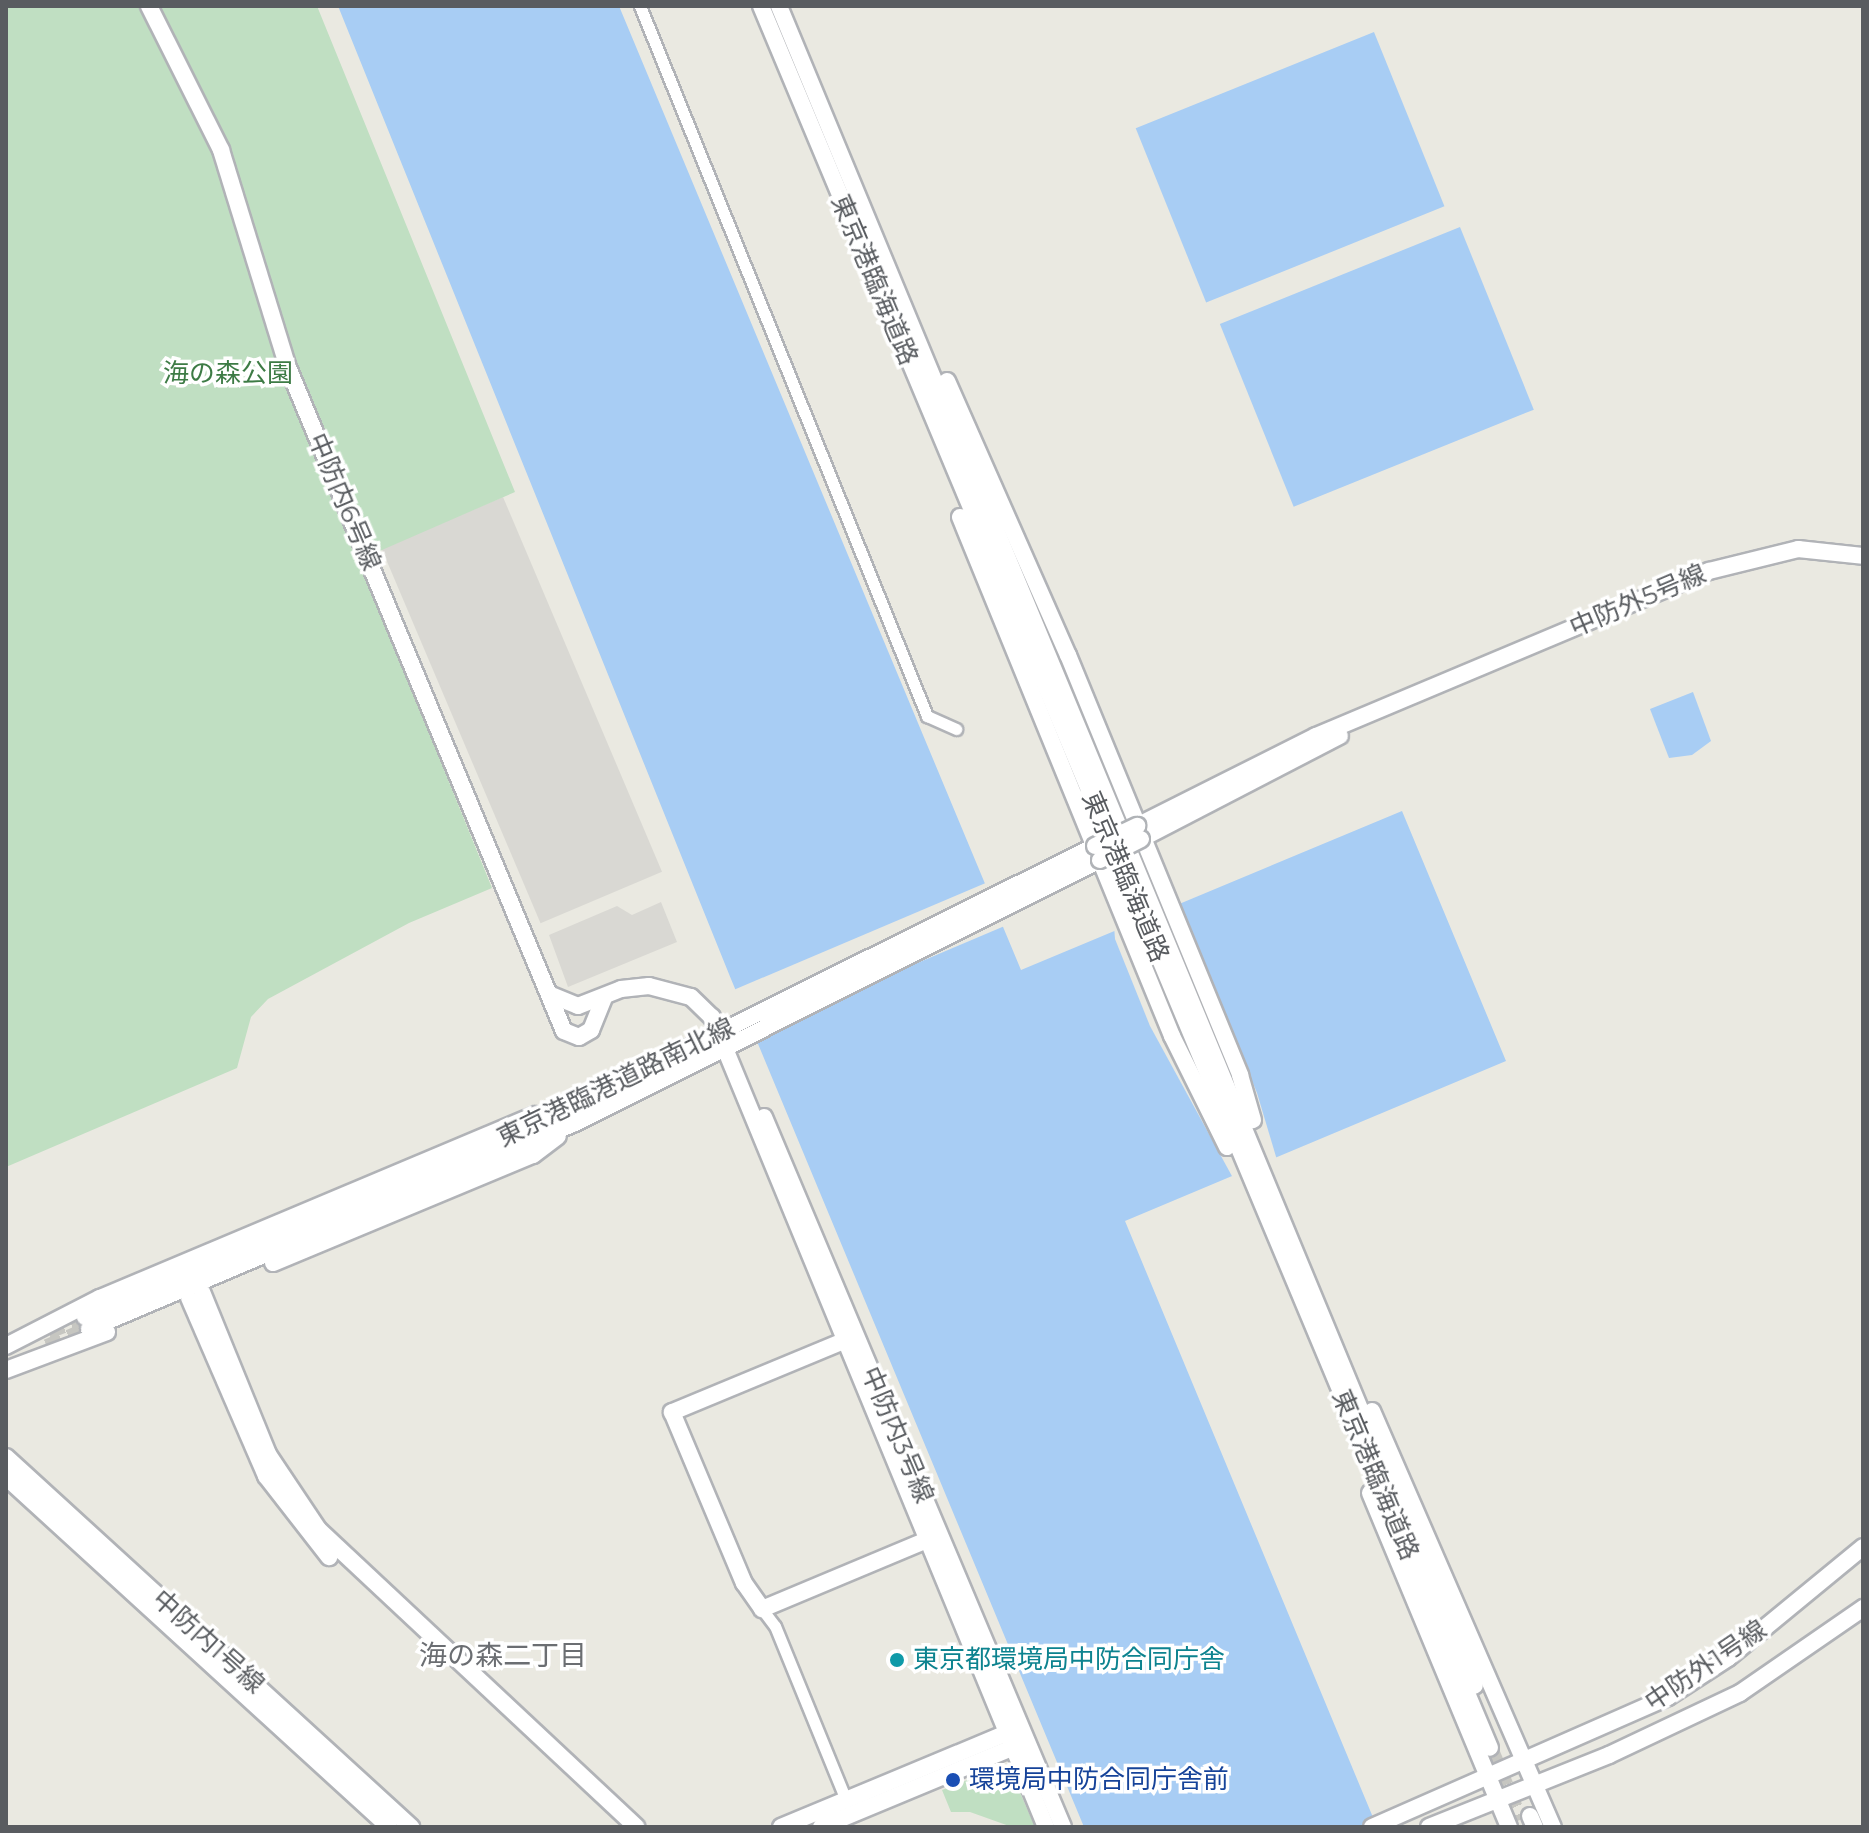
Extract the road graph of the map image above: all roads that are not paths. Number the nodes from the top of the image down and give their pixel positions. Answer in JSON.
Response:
{"nodes":[{"id":1,"x":149,"y":6,"type":"edge"},
{"id":2,"x":640,"y":6,"type":"edge"},
{"id":3,"x":754,"y":6,"type":"edge"},
{"id":4,"x":761,"y":6,"type":"edge"},
{"id":5,"x":779,"y":6,"type":"edge"},
{"id":6,"x":787,"y":6,"type":"edge"},
{"id":7,"x":782,"y":60,"type":"junction"},
{"id":8,"x":806,"y":64,"type":"junction"},
{"id":9,"x":897,"y":283,"type":"junction"},
{"id":10,"x":901,"y":344,"type":"junction"},
{"id":11,"x":1863,"y":556,"type":"edge"},
{"id":12,"x":956,"y":729,"type":"dead end"},
{"id":13,"x":1139,"y":832,"type":"junction"},
{"id":14,"x":1101,"y":849,"type":"junction"},
{"id":15,"x":1134,"y":880,"type":"junction"},
{"id":16,"x":551,"y":995,"type":"junction"},
{"id":17,"x":604,"y":997,"type":"junction"},
{"id":18,"x":572,"y":1006,"type":"junction"},
{"id":19,"x":561,"y":1020,"type":"junction"},
{"id":20,"x":723,"y":1039,"type":"junction"},
{"id":21,"x":567,"y":1106,"type":"junction"},
{"id":22,"x":575,"y":1123,"type":"junction"},
{"id":23,"x":1271,"y":1185,"type":"junction"},
{"id":24,"x":1266,"y":1203,"type":"junction"},
{"id":25,"x":196,"y":1295,"type":"junction"},
{"id":26,"x":1316,"y":1299,"type":"junction"},
{"id":27,"x":849,"y":1339,"type":"junction"},
{"id":28,"x":6,"y":1346,"type":"edge"},
{"id":29,"x":1321,"y":1348,"type":"junction"},
{"id":30,"x":6,"y":1370,"type":"edge"},
{"id":31,"x":6,"y":1457,"type":"edge"},
{"id":32,"x":6,"y":1477,"type":"edge"},
{"id":33,"x":933,"y":1537,"type":"junction"},
{"id":34,"x":1863,"y":1547,"type":"edge"},
{"id":35,"x":1863,"y":1608,"type":"edge"},
{"id":36,"x":762,"y":1609,"type":"junction"},
{"id":37,"x":1016,"y":1738,"type":"junction"},
{"id":38,"x":1525,"y":1762,"type":"junction"},
{"id":39,"x":1488,"y":1777,"type":"junction"},
{"id":40,"x":1535,"y":1784,"type":"junction"},
{"id":41,"x":1497,"y":1799,"type":"junction"},
{"id":42,"x":846,"y":1800,"type":"junction"},
{"id":43,"x":1523,"y":1823,"type":"edge"},
{"id":44,"x":389,"y":1827,"type":"edge"},
{"id":45,"x":411,"y":1827,"type":"edge"},
{"id":46,"x":620,"y":1827,"type":"edge"},
{"id":47,"x":636,"y":1827,"type":"edge"},
{"id":48,"x":781,"y":1827,"type":"edge"},
{"id":49,"x":821,"y":1827,"type":"edge"},
{"id":50,"x":1046,"y":1827,"type":"edge"},
{"id":51,"x":1063,"y":1827,"type":"edge"},
{"id":52,"x":1372,"y":1827,"type":"edge"},
{"id":53,"x":1429,"y":1827,"type":"edge"},
{"id":54,"x":1553,"y":1827,"type":"edge"}],
"edges":[{"from":1,"to":16,"type":"street","name":"中防内6号線"},
{"from":2,"to":12,"type":"street"},
{"from":3,"to":7,"type":"street"},
{"from":4,"to":7,"type":"street","name":"東京港臨海道路"},
{"from":5,"to":8,"type":"street","name":"東京港臨海道路"},
{"from":6,"to":8,"type":"street"},
{"from":7,"to":10,"type":"street","name":"東京港臨海道路"},
{"from":8,"to":9,"type":"street","name":"東京港臨海道路"},
{"from":9,"to":13,"type":"street"},
{"from":9,"to":15,"type":"street","name":"東京港臨海道路"},
{"from":10,"to":14,"type":"street","name":"東京港臨海道路"},
{"from":10,"to":14,"type":"street"},
{"from":11,"to":13,"type":"street","name":"中防外5号線"},
{"from":13,"to":14,"type":"street","name":"東京港臨港道路南北線","bridge":true},
{"from":13,"to":23,"type":"street"},
{"from":14,"to":15,"type":"street","name":"東京港臨海道路"},
{"from":14,"to":20,"type":"street","name":"東京港臨港道路南北線"},
{"from":14,"to":24,"type":"street"},
{"from":15,"to":23,"type":"street","name":"東京港臨海道路"},
{"from":15,"to":24,"type":"street","name":"東京港臨海道路"},
{"from":16,"to":18,"type":"street"},
{"from":16,"to":19,"type":"street","name":"中防内6号線"},
{"from":17,"to":18,"type":"street"},
{"from":17,"to":19,"type":"street"},
{"from":17,"to":20,"type":"street"},
{"from":18,"to":19,"type":"street"},
{"from":20,"to":21,"type":"street","name":"東京港臨港道路南北線"},
{"from":20,"to":22,"type":"street","name":"東京港臨港道路南北線"},
{"from":20,"to":27,"type":"street","name":"中防内3号線"},
{"from":21,"to":22,"type":"street","name":"東京港臨港道路南北線"},
{"from":21,"to":28,"type":"street"},
{"from":22,"to":25,"type":"street"},
{"from":23,"to":24,"type":"street","name":"東京港臨海道路"},
{"from":24,"to":26,"type":"street","name":"東京港臨海道路"},
{"from":24,"to":29,"type":"street","name":"東京港臨海道路"},
{"from":25,"to":30,"type":"street"},
{"from":25,"to":46,"type":"street"},
{"from":25,"to":47,"type":"street"},
{"from":26,"to":29,"type":"street","name":"東京港臨海道路"},
{"from":26,"to":38,"type":"street"},
{"from":27,"to":33,"type":"street","name":"中防内3号線"},
{"from":27,"to":36,"type":"street"},
{"from":29,"to":39,"type":"street"},
{"from":31,"to":45,"type":"street","name":"中防内1号線"},
{"from":32,"to":44,"type":"street","name":"中防内1号線"},
{"from":33,"to":36,"type":"street"},
{"from":33,"to":37,"type":"street","name":"中防内3号線"},
{"from":34,"to":38,"type":"street","name":"中防外1号線"},
{"from":35,"to":40,"type":"street","name":"中防外1号線"},
{"from":36,"to":42,"type":"street"},
{"from":37,"to":42,"type":"street"},
{"from":37,"to":49,"type":"street"},
{"from":37,"to":50,"type":"street","name":"中防内3号線"},
{"from":37,"to":51,"type":"street","name":"中防内3号線"},
{"from":38,"to":39,"type":"street","name":"中防外1号線"},
{"from":38,"to":40,"type":"street"},
{"from":39,"to":41,"type":"street"},
{"from":39,"to":52,"type":"street","name":"中防外1号線"},
{"from":40,"to":41,"type":"street","name":"中防外1号線"},
{"from":40,"to":54,"type":"street"},
{"from":41,"to":43,"type":"street"},
{"from":41,"to":53,"type":"street","name":"中防外1号線"},
{"from":42,"to":48,"type":"street"}]}
